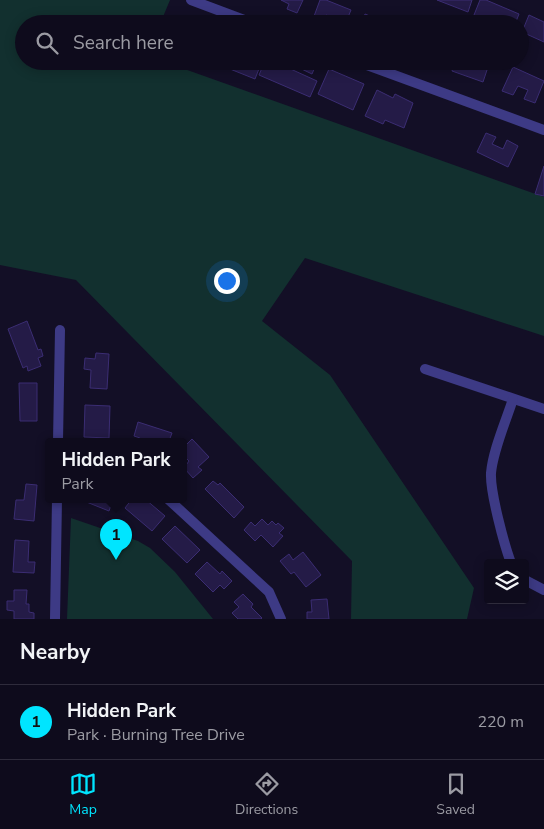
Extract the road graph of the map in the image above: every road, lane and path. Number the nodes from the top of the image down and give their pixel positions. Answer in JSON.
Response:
{"nodes":[{"id":1,"x":191,"y":0,"type":"edge"},
{"id":2,"x":231,"y":15,"type":"edge"},
{"id":3,"x":381,"y":70,"type":"edge"},
{"id":4,"x":544,"y":130,"type":"edge"},
{"id":5,"x":60,"y":330,"type":"dead end"},
{"id":6,"x":425,"y":369,"type":"dead end"},
{"id":7,"x":513,"y":399,"type":"junction"},
{"id":8,"x":544,"y":409,"type":"edge"},
{"id":9,"x":58,"y":438,"type":"edge"},
{"id":10,"x":57,"y":503,"type":"edge"},
{"id":11,"x":172,"y":503,"type":"edge"},
{"id":12,"x":510,"y":559,"type":"edge"},
{"id":13,"x":529,"y":582,"type":"edge"},
{"id":14,"x":544,"y":590,"type":"edge"},
{"id":15,"x":55,"y":619,"type":"edge"},
{"id":16,"x":281,"y":619,"type":"edge"}],
"edges":[{"from":1,"to":2,"type":"street"},
{"from":3,"to":4,"type":"street"},
{"from":5,"to":9,"type":"street"},
{"from":6,"to":7,"type":"street"},
{"from":7,"to":8,"type":"street"},
{"from":7,"to":12,"type":"street"},
{"from":10,"to":15,"type":"street"},
{"from":11,"to":16,"type":"street"},
{"from":13,"to":14,"type":"street"}]}
